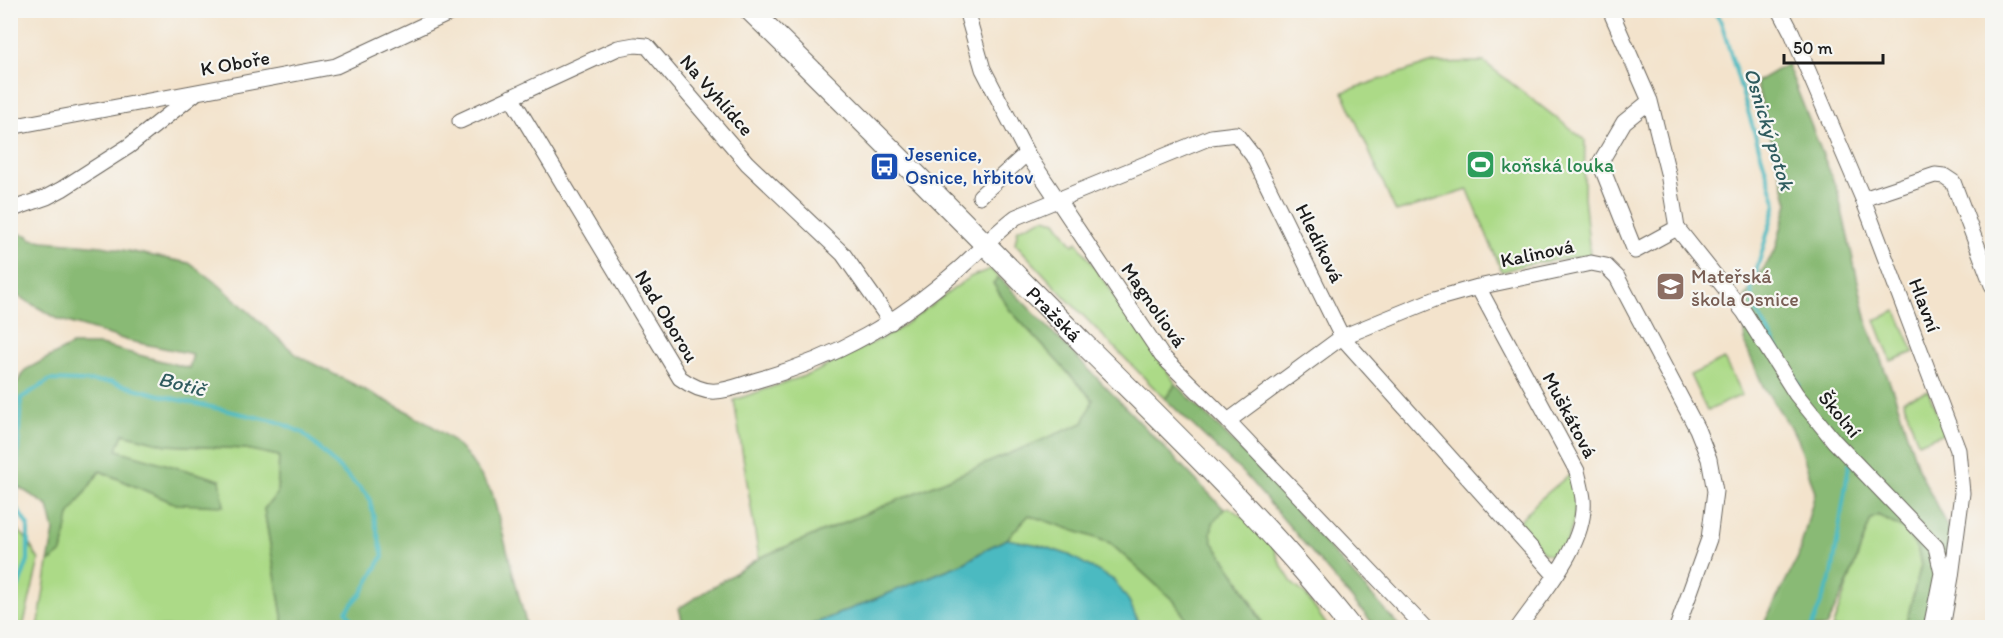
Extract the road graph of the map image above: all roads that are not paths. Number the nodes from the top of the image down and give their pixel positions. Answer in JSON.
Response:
{"nodes":[{"id":1,"x":456,"y":10,"type":"edge"},
{"id":2,"x":750,"y":10,"type":"edge"},
{"id":3,"x":966,"y":10,"type":"edge"},
{"id":4,"x":1610,"y":10,"type":"edge"},
{"id":5,"x":1780,"y":10,"type":"edge"},
{"id":6,"x":199,"y":91,"type":"junction"},
{"id":7,"x":511,"y":98,"type":"junction"},
{"id":8,"x":1650,"y":101,"type":"junction"},
{"id":9,"x":460,"y":121,"type":"dead end"},
{"id":10,"x":10,"y":127,"type":"edge"},
{"id":11,"x":1027,"y":153,"type":"junction"},
{"id":12,"x":980,"y":196,"type":"dead end"},
{"id":13,"x":1863,"y":199,"type":"junction"},
{"id":14,"x":1057,"y":200,"type":"junction"},
{"id":15,"x":10,"y":210,"type":"edge"},
{"id":16,"x":1677,"y":228,"type":"junction"},
{"id":17,"x":985,"y":244,"type":"junction"},
{"id":18,"x":1992,"y":285,"type":"edge"},
{"id":19,"x":1478,"y":287,"type":"junction"},
{"id":20,"x":891,"y":322,"type":"junction"},
{"id":21,"x":1342,"y":337,"type":"junction"},
{"id":22,"x":1227,"y":421,"type":"junction"},
{"id":23,"x":1555,"y":575,"type":"junction"},
{"id":24,"x":1351,"y":627,"type":"edge"},
{"id":25,"x":1425,"y":627,"type":"edge"},
{"id":26,"x":1518,"y":627,"type":"edge"},
{"id":27,"x":1677,"y":627,"type":"edge"},
{"id":28,"x":1931,"y":627,"type":"edge"},
{"id":29,"x":1942,"y":627,"type":"edge"}],
"edges":[{"from":1,"to":6,"type":"street","name":"K Oboře"},
{"from":2,"to":17,"type":"main road","name":"Pražská"},
{"from":3,"to":11,"type":"street","name":"Magnoliová"},
{"from":4,"to":8,"type":"street","name":"Školní"},
{"from":5,"to":13,"type":"street","name":"Hlavní"},
{"from":6,"to":10,"type":"street","name":"K Oboře"},
{"from":6,"to":15,"type":"street"},
{"from":7,"to":9,"type":"street","name":"Na Vyhlídce"},
{"from":7,"to":20,"type":"street","name":"Na Vyhlídce"},
{"from":7,"to":20,"type":"street","name":"Nad Oborou"},
{"from":8,"to":16,"type":"street","name":"Školní"},
{"from":8,"to":16,"type":"street"},
{"from":11,"to":12,"type":"street"},
{"from":11,"to":14,"type":"street","name":"Magnoliová"},
{"from":13,"to":18,"type":"street"},
{"from":13,"to":29,"type":"street","name":"Hlavní"},
{"from":14,"to":17,"type":"street","name":"Hledíková"},
{"from":14,"to":21,"type":"street","name":"Hledíková"},
{"from":14,"to":22,"type":"street","name":"Magnoliová"},
{"from":16,"to":28,"type":"street","name":"Školní"},
{"from":17,"to":20,"type":"street","name":"Nad Oborou"},
{"from":17,"to":24,"type":"main road","name":"Pražská"},
{"from":19,"to":21,"type":"street","name":"Kalinová"},
{"from":19,"to":23,"type":"street","name":"Muškátová"},
{"from":19,"to":27,"type":"street","name":"Kalinová"},
{"from":21,"to":22,"type":"street","name":"Kalinová"},
{"from":21,"to":23,"type":"street","name":"Hledíková"},
{"from":22,"to":25,"type":"street","name":"Magnoliová"},
{"from":23,"to":26,"type":"street","name":"Muškátová"}]}
